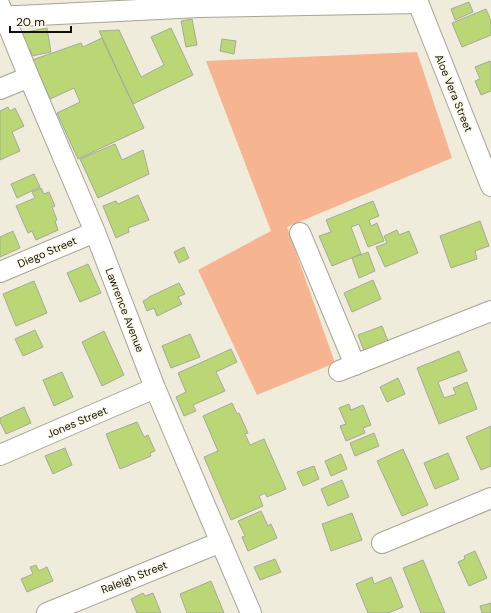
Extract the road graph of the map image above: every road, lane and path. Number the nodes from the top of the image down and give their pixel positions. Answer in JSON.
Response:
{"nodes":[{"id":1,"x":417,"y":1,"type":"edge"},
{"id":2,"x":2,"y":11,"type":"edge"},
{"id":3,"x":29,"y":77,"type":"junction"},
{"id":4,"x":0,"y":89,"type":"edge"},
{"id":5,"x":491,"y":186,"type":"edge"},
{"id":6,"x":95,"y":232,"type":"junction"},
{"id":7,"x":300,"y":232,"type":"dead end"},
{"id":8,"x":0,"y":272,"type":"edge"},
{"id":9,"x":491,"y":311,"type":"edge"},
{"id":10,"x":154,"y":388,"type":"junction"},
{"id":11,"x":0,"y":455,"type":"edge"},
{"id":12,"x":491,"y":498,"type":"edge"},
{"id":13,"x":221,"y":542,"type":"junction"},
{"id":14,"x":382,"y":543,"type":"dead end"},
{"id":15,"x":46,"y":613,"type":"edge"},
{"id":16,"x":251,"y":613,"type":"edge"}],
"edges":[{"from":1,"to":2,"type":"street"},
{"from":1,"to":5,"type":"street","name":"Aloe Vera Street"},
{"from":2,"to":3,"type":"street","name":"Lawrence Avenue"},
{"from":3,"to":4,"type":"street"},
{"from":3,"to":6,"type":"street","name":"Lawrence Avenue"},
{"from":6,"to":8,"type":"street","name":"Diego Street"},
{"from":6,"to":10,"type":"street","name":"Lawrence Avenue"},
{"from":7,"to":9,"type":"street"},
{"from":10,"to":11,"type":"street","name":"Jones Street"},
{"from":10,"to":13,"type":"street","name":"Lawrence Avenue"},
{"from":12,"to":14,"type":"street"},
{"from":13,"to":15,"type":"street","name":"Raleigh Street"},
{"from":13,"to":16,"type":"street","name":"Lawrence Avenue"}]}
